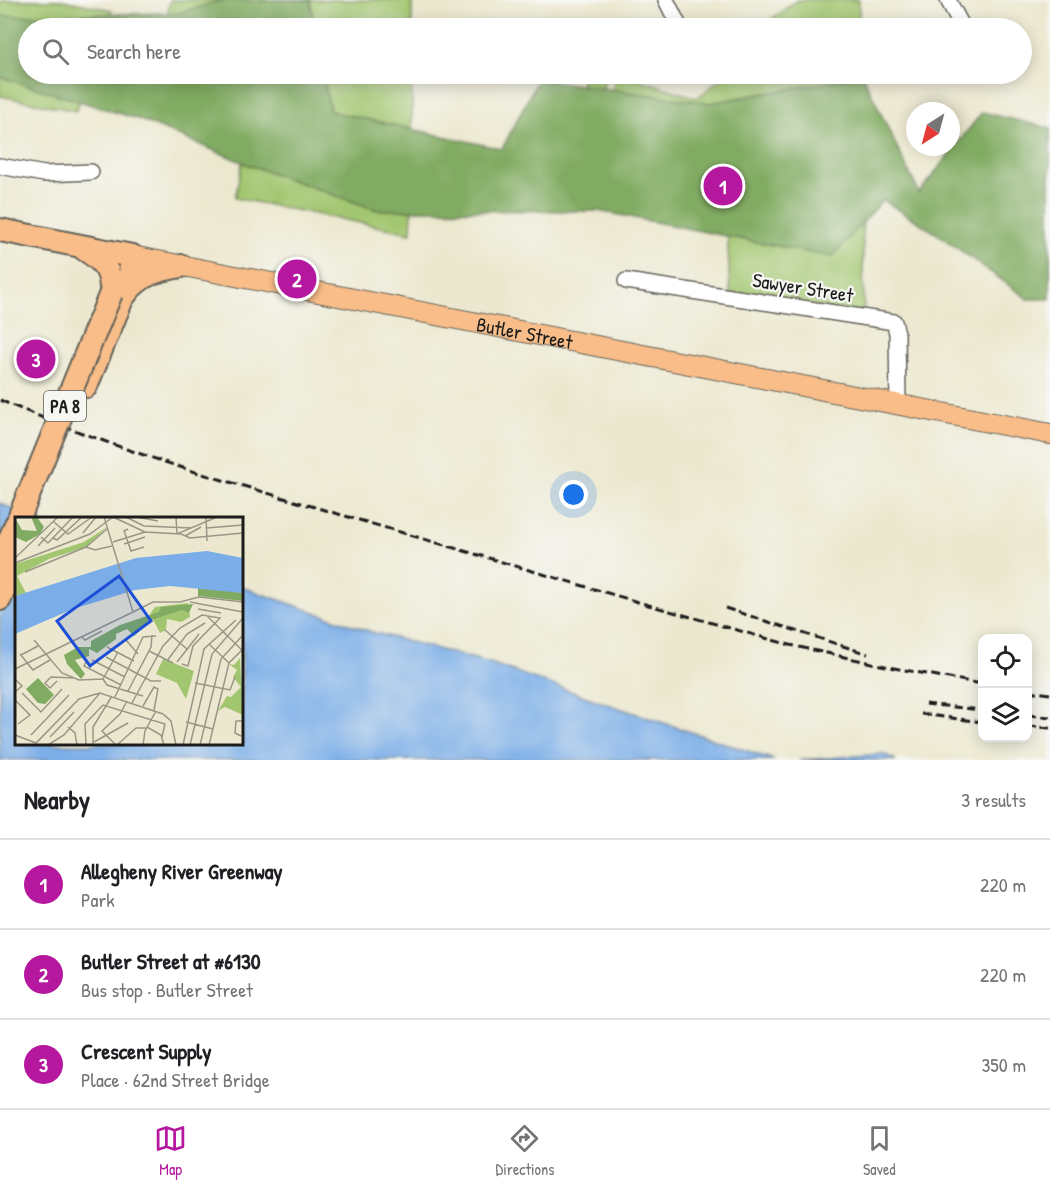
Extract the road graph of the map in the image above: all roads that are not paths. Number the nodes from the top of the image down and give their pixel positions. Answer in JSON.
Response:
{"nodes":[{"id":1,"x":666,"y":0,"type":"edge"},
{"id":2,"x":948,"y":0,"type":"edge"},
{"id":3,"x":675,"y":18,"type":"edge"},
{"id":4,"x":958,"y":18,"type":"edge"},
{"id":5,"x":0,"y":166,"type":"edge"},
{"id":6,"x":91,"y":172,"type":"dead end"},
{"id":7,"x":0,"y":230,"type":"edge"},
{"id":8,"x":80,"y":246,"type":"junction"},
{"id":9,"x":132,"y":256,"type":"junction"},
{"id":10,"x":182,"y":266,"type":"junction"},
{"id":11,"x":626,"y":281,"type":"dead end"},
{"id":12,"x":120,"y":284,"type":"junction"},
{"id":13,"x":898,"y":404,"type":"junction"},
{"id":14,"x":1050,"y":434,"type":"edge"},
{"id":15,"x":20,"y":517,"type":"edge"},
{"id":16,"x":34,"y":517,"type":"edge"},
{"id":17,"x":15,"y":527,"type":"edge"},
{"id":18,"x":15,"y":561,"type":"edge"},
{"id":19,"x":0,"y":565,"type":"edge"},
{"id":20,"x":0,"y":599,"type":"edge"}],
"edges":[{"from":1,"to":3,"type":"street"},
{"from":2,"to":4,"type":"street"},
{"from":5,"to":6,"type":"street"},
{"from":7,"to":8,"type":"highway","name":"Butler Street"},
{"from":8,"to":9,"type":"highway","name":"Butler Street"},
{"from":8,"to":12,"type":"highway"},
{"from":9,"to":10,"type":"main road","name":"Butler Street"},
{"from":9,"to":12,"type":"highway","number":"PA 8"},
{"from":10,"to":12,"type":"highway"},
{"from":10,"to":13,"type":"main road","name":"Butler Street"},
{"from":11,"to":13,"type":"street","name":"Sawyer Street"},
{"from":12,"to":15,"type":"highway","number":"PA 8","bridge":true},
{"from":12,"to":16,"type":"highway","number":"PA 8"},
{"from":13,"to":14,"type":"main road","name":"Butler Street"},
{"from":17,"to":19,"type":"highway"},
{"from":18,"to":20,"type":"highway"}]}
